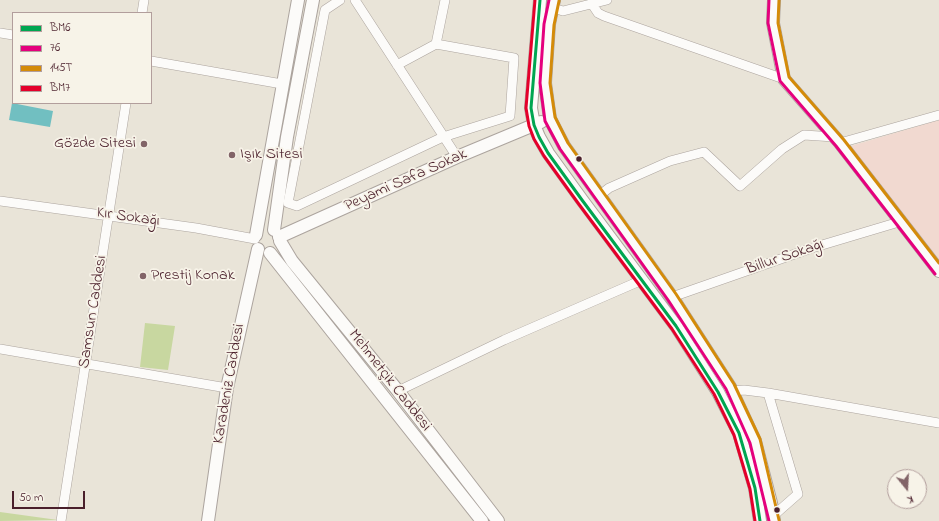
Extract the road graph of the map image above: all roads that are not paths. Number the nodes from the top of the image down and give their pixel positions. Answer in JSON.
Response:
{"nodes":[{"id":1,"x":144,"y":0,"type":"edge"},
{"id":2,"x":298,"y":0,"type":"edge"},
{"id":3,"x":312,"y":0,"type":"edge"},
{"id":4,"x":340,"y":0,"type":"edge"},
{"id":5,"x":355,"y":0,"type":"edge"},
{"id":6,"x":445,"y":0,"type":"edge"},
{"id":7,"x":540,"y":0,"type":"edge"},
{"id":8,"x":607,"y":0,"type":"edge"},
{"id":9,"x":774,"y":0,"type":"edge"},
{"id":10,"x":554,"y":4,"type":"edge"},
{"id":11,"x":592,"y":4,"type":"junction"},
{"id":12,"x":142,"y":12,"type":"edge"},
{"id":13,"x":0,"y":33,"type":"edge"},
{"id":14,"x":12,"y":35,"type":"edge"},
{"id":15,"x":436,"y":44,"type":"junction"},
{"id":16,"x":152,"y":61,"type":"edge"},
{"id":17,"x":397,"y":65,"type":"junction"},
{"id":18,"x":784,"y":78,"type":"junction"},
{"id":19,"x":282,"y":84,"type":"junction"},
{"id":20,"x":126,"y":104,"type":"edge"},
{"id":21,"x":939,"y":115,"type":"edge"},
{"id":22,"x":550,"y":119,"type":"junction"},
{"id":23,"x":534,"y":125,"type":"junction"},
{"id":24,"x":443,"y":137,"type":"junction"},
{"id":25,"x":837,"y":140,"type":"junction"},
{"id":26,"x":457,"y":157,"type":"junction"},
{"id":27,"x":599,"y":196,"type":"junction"},
{"id":28,"x":0,"y":201,"type":"edge"},
{"id":29,"x":110,"y":215,"type":"junction"},
{"id":30,"x":899,"y":222,"type":"junction"},
{"id":31,"x":278,"y":236,"type":"junction"},
{"id":32,"x":256,"y":241,"type":"junction"},
{"id":33,"x":270,"y":253,"type":"junction"},
{"id":34,"x":939,"y":271,"type":"edge"},
{"id":35,"x":642,"y":280,"type":"junction"},
{"id":36,"x":672,"y":297,"type":"junction"},
{"id":37,"x":0,"y":349,"type":"edge"},
{"id":38,"x":86,"y":363,"type":"junction"},
{"id":39,"x":227,"y":388,"type":"junction"},
{"id":40,"x":398,"y":391,"type":"junction"},
{"id":41,"x":733,"y":391,"type":"junction"},
{"id":42,"x":768,"y":393,"type":"junction"},
{"id":43,"x":939,"y":423,"type":"edge"},
{"id":44,"x":773,"y":519,"type":"edge"},
{"id":45,"x":61,"y":521,"type":"edge"},
{"id":46,"x":208,"y":521,"type":"edge"},
{"id":47,"x":482,"y":521,"type":"edge"},
{"id":48,"x":498,"y":521,"type":"edge"},
{"id":49,"x":760,"y":521,"type":"edge"}],
"edges":[{"from":1,"to":12,"type":"street"},
{"from":2,"to":19,"type":"main road","name":"Karadeniz Caddesi"},
{"from":3,"to":31,"type":"main road"},
{"from":4,"to":24,"type":"street"},
{"from":5,"to":17,"type":"street"},
{"from":6,"to":15,"type":"street"},
{"from":7,"to":23,"type":"main road"},
{"from":8,"to":11,"type":"street"},
{"from":9,"to":18,"type":"main road"},
{"from":10,"to":11,"type":"street"},
{"from":10,"to":22,"type":"main road"},
{"from":11,"to":18,"type":"street"},
{"from":13,"to":14,"type":"street"},
{"from":15,"to":17,"type":"street"},
{"from":15,"to":24,"type":"street"},
{"from":16,"to":19,"type":"street"},
{"from":17,"to":24,"type":"street"},
{"from":18,"to":25,"type":"main road"},
{"from":19,"to":32,"type":"main road","name":"Karadeniz Caddesi"},
{"from":20,"to":29,"type":"street","name":"Samsun Caddesi"},
{"from":21,"to":25,"type":"street"},
{"from":22,"to":23,"type":"main road","name":"Peyami Safa Sokak"},
{"from":22,"to":27,"type":"main road"},
{"from":23,"to":26,"type":"main road","name":"Peyami Safa Sokak"},
{"from":23,"to":35,"type":"main road"},
{"from":24,"to":26,"type":"street"},
{"from":25,"to":27,"type":"street"},
{"from":25,"to":30,"type":"main road"},
{"from":26,"to":31,"type":"main road","name":"Peyami Safa Sokak"},
{"from":27,"to":36,"type":"main road"},
{"from":28,"to":29,"type":"street","name":"Kır Sokağı"},
{"from":29,"to":32,"type":"street","name":"Kır Sokağı"},
{"from":29,"to":38,"type":"street","name":"Samsun Caddesi"},
{"from":30,"to":34,"type":"main road"},
{"from":30,"to":36,"type":"street","name":"Billur Sokağı"},
{"from":31,"to":32,"type":"main road","name":"Peyami Safa Sokak"},
{"from":31,"to":33,"type":"main road"},
{"from":31,"to":40,"type":"main road","name":"Mehmetçik Caddesi"},
{"from":32,"to":33,"type":"main road"},
{"from":32,"to":39,"type":"main road","name":"Karadeniz Caddesi"},
{"from":33,"to":47,"type":"main road","name":"Mehmetçik Caddesi"},
{"from":35,"to":40,"type":"street"},
{"from":35,"to":49,"type":"main road"},
{"from":36,"to":41,"type":"main road"},
{"from":37,"to":38,"type":"street"},
{"from":38,"to":39,"type":"street"},
{"from":38,"to":45,"type":"street","name":"Samsun Caddesi"},
{"from":39,"to":46,"type":"main road","name":"Karadeniz Caddesi"},
{"from":40,"to":48,"type":"main road","name":"Mehmetçik Caddesi"},
{"from":41,"to":42,"type":"street"},
{"from":41,"to":44,"type":"main road"},
{"from":42,"to":43,"type":"street"},
{"from":42,"to":44,"type":"street"}]}
